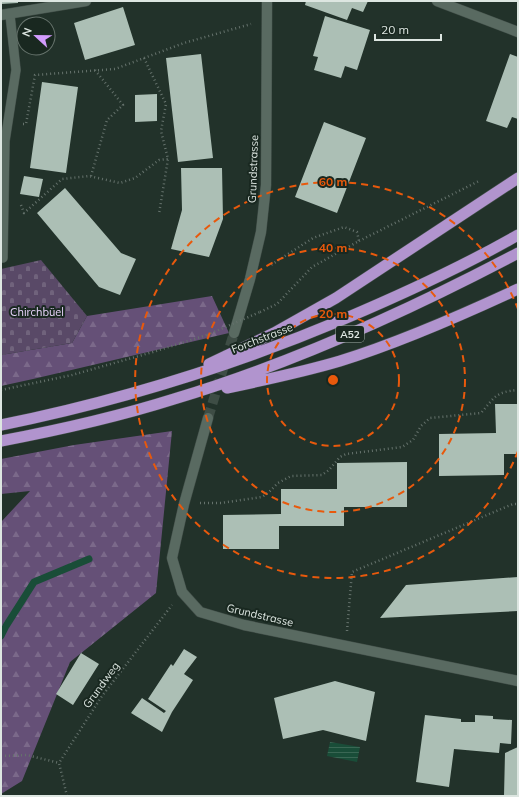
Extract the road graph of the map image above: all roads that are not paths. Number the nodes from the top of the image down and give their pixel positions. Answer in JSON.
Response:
{"nodes":[{"id":1,"x":86,"y":1,"type":"edge"},
{"id":2,"x":267,"y":1,"type":"edge"},
{"id":3,"x":437,"y":1,"type":"edge"},
{"id":4,"x":5,"y":15,"type":"edge"},
{"id":5,"x":518,"y":32,"type":"edge"},
{"id":6,"x":518,"y":178,"type":"edge"},
{"id":7,"x":518,"y":235,"type":"edge"},
{"id":8,"x":518,"y":253,"type":"edge"},
{"id":9,"x":2,"y":258,"type":"edge"},
{"id":10,"x":518,"y":289,"type":"edge"},
{"id":11,"x":234,"y":333,"type":"tunnel mouth"},
{"id":12,"x":158,"y":386,"type":"junction"},
{"id":13,"x":176,"y":399,"type":"junction"},
{"id":14,"x":208,"y":418,"type":"tunnel mouth"},
{"id":15,"x":1,"y":425,"type":"edge"},
{"id":16,"x":1,"y":441,"type":"edge"},
{"id":17,"x":518,"y":681,"type":"edge"}],
"edges":[{"from":1,"to":4,"type":"street"},
{"from":2,"to":11,"type":"street","name":"Grundstrasse"},
{"from":3,"to":5,"type":"street"},
{"from":4,"to":9,"type":"lane"},
{"from":6,"to":12,"type":"highway"},
{"from":7,"to":12,"type":"highway","name":"Forchstrasse","number":"A52"},
{"from":8,"to":13,"type":"highway","number":"A52"},
{"from":10,"to":13,"type":"highway"},
{"from":12,"to":15,"type":"highway","name":"Forchstrasse","number":"A52"},
{"from":13,"to":16,"type":"highway","number":"A52"},
{"from":14,"to":17,"type":"street","name":"Grundstrasse"}]}
